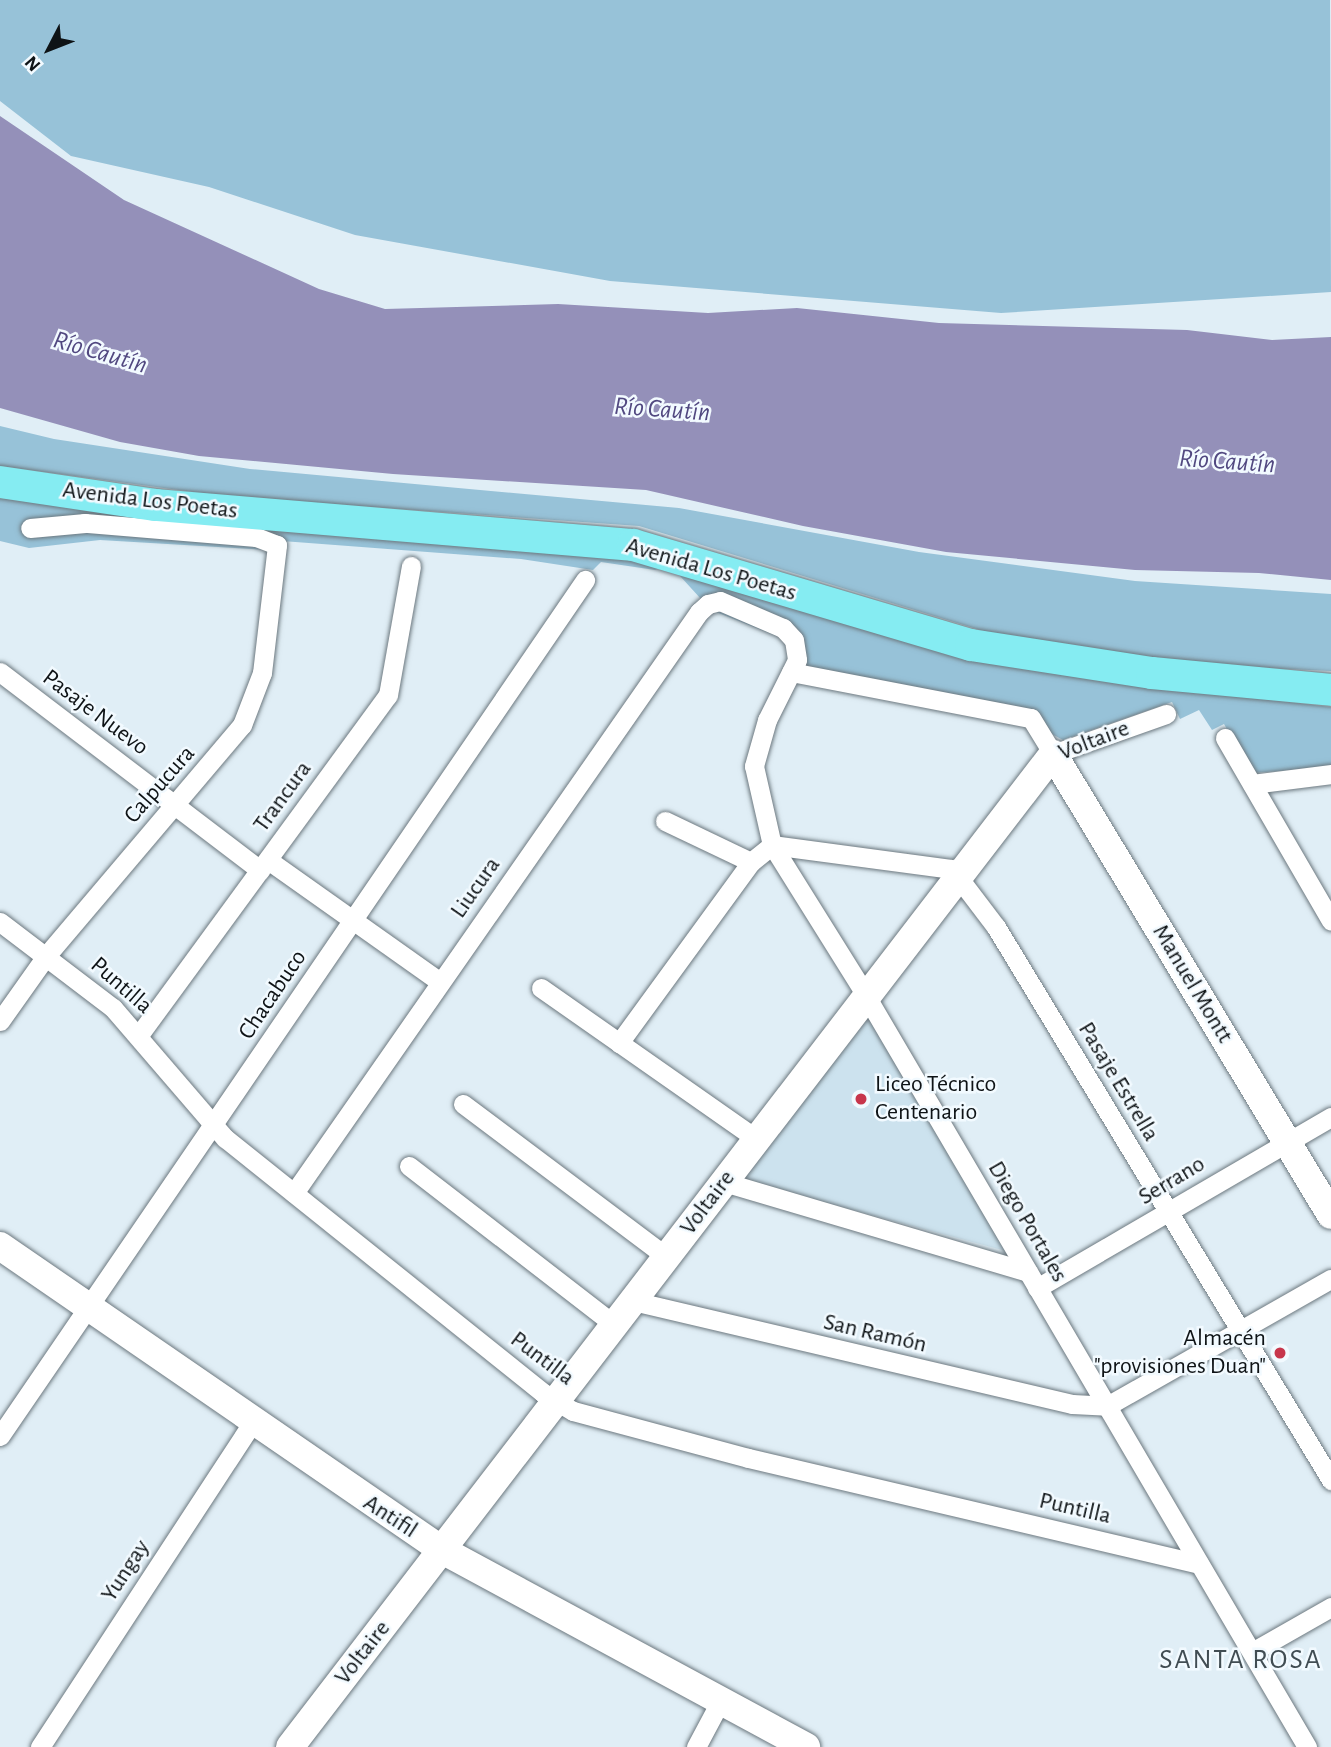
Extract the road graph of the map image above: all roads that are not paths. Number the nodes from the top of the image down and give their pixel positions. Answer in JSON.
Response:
{"nodes":[{"id":1,"x":0,"y":482,"type":"edge"},
{"id":2,"x":30,"y":528,"type":"dead end"},
{"id":3,"x":411,"y":566,"type":"dead end"},
{"id":4,"x":585,"y":580,"type":"dead end"},
{"id":5,"x":791,"y":672,"type":"junction"},
{"id":6,"x":0,"y":673,"type":"edge"},
{"id":7,"x":1331,"y":690,"type":"edge"},
{"id":8,"x":1166,"y":714,"type":"dead end"},
{"id":9,"x":1225,"y":737,"type":"dead end"},
{"id":10,"x":1053,"y":754,"type":"junction"},
{"id":11,"x":1331,"y":775,"type":"edge"},
{"id":12,"x":1252,"y":784,"type":"junction"},
{"id":13,"x":176,"y":804,"type":"junction"},
{"id":14,"x":665,"y":821,"type":"dead end"},
{"id":15,"x":772,"y":845,"type":"junction"},
{"id":16,"x":751,"y":862,"type":"junction"},
{"id":17,"x":264,"y":865,"type":"junction"},
{"id":18,"x":960,"y":875,"type":"junction"},
{"id":19,"x":354,"y":920,"type":"junction"},
{"id":20,"x":1331,"y":921,"type":"edge"},
{"id":21,"x":0,"y":922,"type":"edge"},
{"id":22,"x":46,"y":956,"type":"junction"},
{"id":23,"x":440,"y":982,"type":"junction"},
{"id":24,"x":541,"y":988,"type":"dead end"},
{"id":25,"x":866,"y":998,"type":"junction"},
{"id":26,"x":0,"y":1021,"type":"edge"},
{"id":27,"x":139,"y":1035,"type":"junction"},
{"id":28,"x":619,"y":1043,"type":"junction"},
{"id":29,"x":463,"y":1104,"type":"dead end"},
{"id":30,"x":1331,"y":1117,"type":"edge"},
{"id":31,"x":213,"y":1126,"type":"junction"},
{"id":32,"x":757,"y":1139,"type":"junction"},
{"id":33,"x":1286,"y":1141,"type":"junction"},
{"id":34,"x":409,"y":1166,"type":"dead end"},
{"id":35,"x":724,"y":1182,"type":"junction"},
{"id":36,"x":294,"y":1193,"type":"junction"},
{"id":37,"x":1168,"y":1212,"type":"junction"},
{"id":38,"x":1331,"y":1215,"type":"edge"},
{"id":39,"x":0,"y":1246,"type":"edge"},
{"id":40,"x":667,"y":1257,"type":"junction"},
{"id":41,"x":1331,"y":1279,"type":"edge"},
{"id":42,"x":1033,"y":1280,"type":"junction"},
{"id":43,"x":633,"y":1301,"type":"junction"},
{"id":44,"x":88,"y":1304,"type":"junction"},
{"id":45,"x":615,"y":1325,"type":"junction"},
{"id":46,"x":1240,"y":1333,"type":"junction"},
{"id":47,"x":556,"y":1401,"type":"junction"},
{"id":48,"x":1107,"y":1406,"type":"junction"},
{"id":49,"x":253,"y":1422,"type":"junction"},
{"id":50,"x":0,"y":1436,"type":"edge"},
{"id":51,"x":1331,"y":1480,"type":"edge"},
{"id":52,"x":442,"y":1550,"type":"junction"},
{"id":53,"x":1199,"y":1564,"type":"junction"},
{"id":54,"x":1331,"y":1607,"type":"edge"},
{"id":55,"x":1252,"y":1652,"type":"junction"},
{"id":56,"x":721,"y":1700,"type":"junction"},
{"id":57,"x":40,"y":1747,"type":"edge"},
{"id":58,"x":290,"y":1747,"type":"edge"},
{"id":59,"x":696,"y":1747,"type":"edge"},
{"id":60,"x":806,"y":1747,"type":"edge"},
{"id":61,"x":1307,"y":1747,"type":"edge"}],
"edges":[{"from":1,"to":7,"type":"main road","name":"Avenida Los Poetas"},
{"from":2,"to":13,"type":"street","name":"Calpucura"},
{"from":3,"to":17,"type":"street","name":"Trancura"},
{"from":4,"to":19,"type":"street","name":"Chacabuco"},
{"from":5,"to":10,"type":"street"},
{"from":5,"to":15,"type":"street","name":"Diego Portales"},
{"from":5,"to":23,"type":"street","name":"Liucura"},
{"from":6,"to":13,"type":"street","name":"Pasaje Nuevo"},
{"from":8,"to":10,"type":"street","name":"Voltaire"},
{"from":9,"to":12,"type":"street"},
{"from":10,"to":18,"type":"street","name":"Voltaire"},
{"from":10,"to":33,"type":"street","name":"Manuel Montt"},
{"from":11,"to":12,"type":"street"},
{"from":12,"to":20,"type":"street"},
{"from":13,"to":17,"type":"street","name":"Pasaje Nuevo"},
{"from":13,"to":22,"type":"street","name":"Calpucura"},
{"from":14,"to":16,"type":"street"},
{"from":15,"to":16,"type":"street"},
{"from":15,"to":18,"type":"street"},
{"from":15,"to":25,"type":"street","name":"Diego Portales"},
{"from":16,"to":28,"type":"street"},
{"from":17,"to":19,"type":"street","name":"Pasaje Nuevo"},
{"from":17,"to":27,"type":"street","name":"Trancura"},
{"from":18,"to":25,"type":"street","name":"Voltaire"},
{"from":18,"to":37,"type":"street","name":"Pasaje Estrella"},
{"from":19,"to":23,"type":"street","name":"Pasaje Nuevo"},
{"from":19,"to":31,"type":"street","name":"Chacabuco"},
{"from":21,"to":22,"type":"street","name":"Puntilla"},
{"from":22,"to":26,"type":"street","name":"Calpucura"},
{"from":22,"to":27,"type":"street","name":"Puntilla"},
{"from":23,"to":36,"type":"street","name":"Liucura"},
{"from":24,"to":28,"type":"street"},
{"from":25,"to":32,"type":"street","name":"Voltaire"},
{"from":25,"to":42,"type":"street","name":"Diego Portales"},
{"from":27,"to":31,"type":"street","name":"Puntilla"},
{"from":28,"to":32,"type":"street"},
{"from":29,"to":40,"type":"street"},
{"from":30,"to":33,"type":"street","name":"Serrano"},
{"from":31,"to":36,"type":"street","name":"Puntilla"},
{"from":31,"to":44,"type":"street","name":"Chacabuco"},
{"from":32,"to":35,"type":"street","name":"Voltaire"},
{"from":33,"to":37,"type":"street","name":"Serrano"},
{"from":33,"to":38,"type":"street","name":"Manuel Montt"},
{"from":34,"to":45,"type":"street"},
{"from":35,"to":40,"type":"street","name":"Voltaire"},
{"from":35,"to":42,"type":"street"},
{"from":36,"to":47,"type":"street","name":"Puntilla"},
{"from":37,"to":42,"type":"street","name":"Serrano"},
{"from":37,"to":46,"type":"street","name":"Pasaje Estrella"},
{"from":39,"to":44,"type":"street","name":"Antifil"},
{"from":40,"to":43,"type":"street","name":"Voltaire"},
{"from":41,"to":46,"type":"street"},
{"from":42,"to":48,"type":"street","name":"Diego Portales"},
{"from":43,"to":45,"type":"street","name":"Voltaire"},
{"from":43,"to":48,"type":"street","name":"San Ramón"},
{"from":44,"to":49,"type":"street","name":"Antifil"},
{"from":44,"to":50,"type":"street","name":"Chacabuco"},
{"from":45,"to":47,"type":"street","name":"Voltaire"},
{"from":46,"to":48,"type":"street"},
{"from":46,"to":51,"type":"street","name":"Pasaje Estrella"},
{"from":47,"to":52,"type":"street","name":"Voltaire"},
{"from":47,"to":53,"type":"street","name":"Puntilla"},
{"from":48,"to":53,"type":"street","name":"Diego Portales"},
{"from":49,"to":52,"type":"street","name":"Antifil"},
{"from":49,"to":57,"type":"street","name":"Yungay"},
{"from":52,"to":56,"type":"street","name":"Antifil"},
{"from":52,"to":58,"type":"street","name":"Voltaire"},
{"from":53,"to":55,"type":"street","name":"Diego Portales"},
{"from":54,"to":55,"type":"street"},
{"from":55,"to":61,"type":"street","name":"Diego Portales"},
{"from":56,"to":59,"type":"street"},
{"from":56,"to":60,"type":"street","name":"Antifil"}]}
